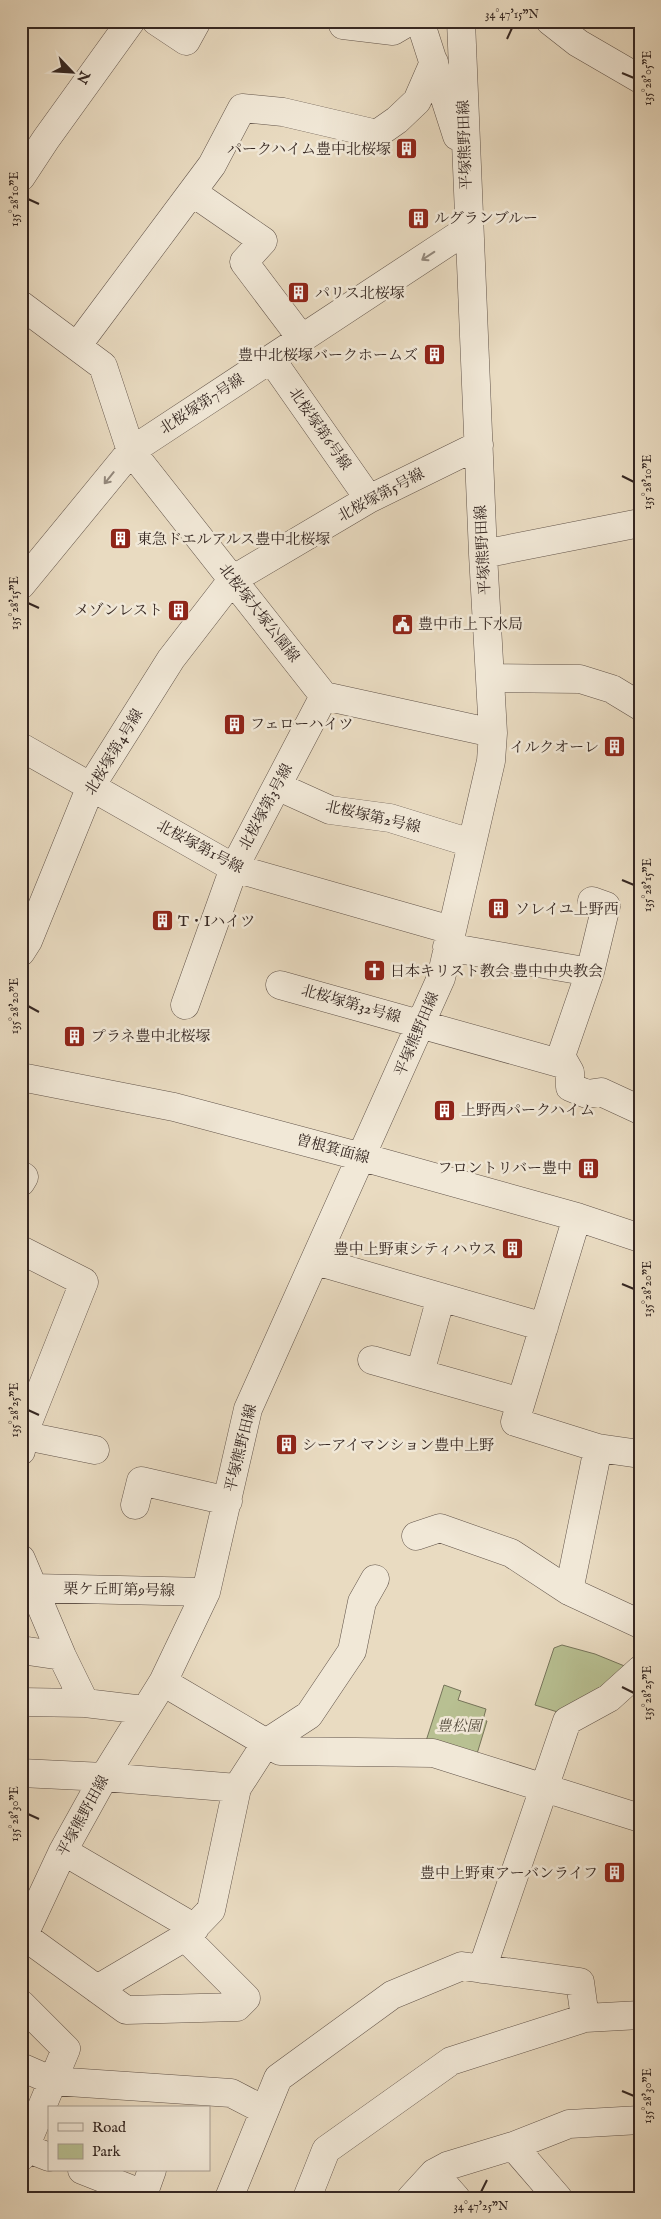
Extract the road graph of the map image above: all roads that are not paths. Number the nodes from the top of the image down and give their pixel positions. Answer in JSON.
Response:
{"nodes":[{"id":1,"x":131,"y":21,"type":"edge"},
{"id":2,"x":156,"y":21,"type":"edge"},
{"id":3,"x":197,"y":21,"type":"edge"},
{"id":4,"x":410,"y":21,"type":"edge"},
{"id":5,"x":420,"y":21,"type":"edge"},
{"id":6,"x":461,"y":21,"type":"edge"},
{"id":7,"x":550,"y":21,"type":"edge"},
{"id":8,"x":343,"y":25,"type":"dead end"},
{"id":9,"x":434,"y":62,"type":"junction"},
{"id":10,"x":640,"y":79,"type":"edge"},
{"id":11,"x":466,"y":161,"type":"junction"},
{"id":12,"x":21,"y":177,"type":"edge"},
{"id":13,"x":192,"y":192,"type":"junction"},
{"id":14,"x":468,"y":229,"type":"junction"},
{"id":15,"x":21,"y":305,"type":"edge"},
{"id":16,"x":302,"y":338,"type":"junction"},
{"id":17,"x":77,"y":346,"type":"junction"},
{"id":18,"x":271,"y":359,"type":"junction"},
{"id":19,"x":479,"y":444,"type":"junction"},
{"id":20,"x":131,"y":451,"type":"junction"},
{"id":21,"x":370,"y":499,"type":"junction"},
{"id":22,"x":640,"y":523,"type":"edge"},
{"id":23,"x":483,"y":554,"type":"junction"},
{"id":24,"x":232,"y":580,"type":"junction"},
{"id":25,"x":21,"y":585,"type":"edge"},
{"id":26,"x":490,"y":678,"type":"junction"},
{"id":27,"x":324,"y":696,"type":"junction"},
{"id":28,"x":640,"y":706,"type":"edge"},
{"id":29,"x":493,"y":733,"type":"junction"},
{"id":30,"x":21,"y":747,"type":"edge"},
{"id":31,"x":91,"y":786,"type":"junction"},
{"id":32,"x":277,"y":786,"type":"junction"},
{"id":33,"x":471,"y":843,"type":"junction"},
{"id":34,"x":234,"y":868,"type":"junction"},
{"id":35,"x":592,"y":901,"type":"dead end"},
{"id":36,"x":449,"y":938,"type":"junction"},
{"id":37,"x":25,"y":946,"type":"edge"},
{"id":38,"x":590,"y":972,"type":"junction"},
{"id":39,"x":280,"y":985,"type":"dead end"},
{"id":40,"x":185,"y":1005,"type":"dead end"},
{"id":41,"x":422,"y":1024,"type":"junction"},
{"id":42,"x":566,"y":1065,"type":"junction"},
{"id":43,"x":21,"y":1077,"type":"edge"},
{"id":44,"x":640,"y":1110,"type":"edge"},
{"id":45,"x":362,"y":1157,"type":"junction"},
{"id":46,"x":21,"y":1175,"type":"edge"},
{"id":47,"x":21,"y":1182,"type":"edge"},
{"id":48,"x":577,"y":1217,"type":"junction"},
{"id":49,"x":640,"y":1238,"type":"edge"},
{"id":50,"x":21,"y":1250,"type":"edge"},
{"id":51,"x":316,"y":1261,"type":"junction"},
{"id":52,"x":441,"y":1297,"type":"junction"},
{"id":53,"x":544,"y":1327,"type":"junction"},
{"id":54,"x":372,"y":1360,"type":"dead end"},
{"id":55,"x":420,"y":1374,"type":"junction"},
{"id":56,"x":522,"y":1402,"type":"junction"},
{"id":57,"x":22,"y":1440,"type":"edge"},
{"id":58,"x":598,"y":1448,"type":"junction"},
{"id":59,"x":95,"y":1450,"type":"dead end"},
{"id":60,"x":640,"y":1454,"type":"edge"},
{"id":61,"x":228,"y":1501,"type":"junction"},
{"id":62,"x":135,"y":1505,"type":"dead end"},
{"id":63,"x":416,"y":1536,"type":"dead end"},
{"id":64,"x":21,"y":1559,"type":"edge"},
{"id":65,"x":374,"y":1579,"type":"dead end"},
{"id":66,"x":33,"y":1588,"type":"junction"},
{"id":67,"x":569,"y":1591,"type":"junction"},
{"id":68,"x":206,"y":1592,"type":"junction"},
{"id":69,"x":640,"y":1624,"type":"edge"},
{"id":70,"x":21,"y":1650,"type":"edge"},
{"id":71,"x":62,"y":1656,"type":"junction"},
{"id":72,"x":640,"y":1670,"type":"edge"},
{"id":73,"x":163,"y":1682,"type":"junction"},
{"id":74,"x":21,"y":1702,"type":"edge"},
{"id":75,"x":86,"y":1703,"type":"junction"},
{"id":76,"x":144,"y":1710,"type":"junction"},
{"id":77,"x":266,"y":1743,"type":"junction"},
{"id":78,"x":21,"y":1774,"type":"edge"},
{"id":79,"x":104,"y":1777,"type":"junction"},
{"id":80,"x":237,"y":1788,"type":"junction"},
{"id":81,"x":545,"y":1788,"type":"junction"},
{"id":82,"x":640,"y":1818,"type":"edge"},
{"id":83,"x":62,"y":1851,"type":"junction"},
{"id":84,"x":24,"y":1930,"type":"edge"},
{"id":85,"x":190,"y":1932,"type":"junction"},
{"id":86,"x":482,"y":1969,"type":"junction"},
{"id":87,"x":97,"y":1989,"type":"junction"},
{"id":88,"x":21,"y":2004,"type":"edge"},
{"id":89,"x":640,"y":2016,"type":"edge"},
{"id":90,"x":585,"y":2018,"type":"junction"},
{"id":91,"x":21,"y":2067,"type":"edge"},
{"id":92,"x":53,"y":2081,"type":"junction"},
{"id":93,"x":180,"y":2100,"type":"edge"},
{"id":94,"x":264,"y":2110,"type":"junction"},
{"id":95,"x":640,"y":2120,"type":"edge"},
{"id":96,"x":513,"y":2146,"type":"junction"},
{"id":97,"x":29,"y":2152,"type":"edge"},
{"id":98,"x":90,"y":2172,"type":"edge"},
{"id":99,"x":434,"y":2173,"type":"junction"},
{"id":100,"x":146,"y":2187,"type":"edge"},
{"id":101,"x":229,"y":2198,"type":"edge"},
{"id":102,"x":307,"y":2198,"type":"edge"},
{"id":103,"x":411,"y":2198,"type":"edge"},
{"id":104,"x":456,"y":2198,"type":"edge"},
{"id":105,"x":558,"y":2198,"type":"edge"}],
"edges":[{"from":1,"to":12,"type":"street"},
{"from":2,"to":3,"type":"street"},
{"from":4,"to":8,"type":"street"},
{"from":5,"to":9,"type":"street"},
{"from":6,"to":11,"type":"street","name":"平塚熊野田線"},
{"from":7,"to":10,"type":"street"},
{"from":9,"to":11,"type":"street"},
{"from":9,"to":13,"type":"street"},
{"from":11,"to":14,"type":"street","name":"平塚熊野田線"},
{"from":13,"to":16,"type":"street"},
{"from":13,"to":17,"type":"street"},
{"from":14,"to":16,"type":"street","name":"北桜塚第7号線","one_way":true},
{"from":14,"to":19,"type":"street","name":"平塚熊野田線"},
{"from":15,"to":17,"type":"street","name":"北桜塚大塚公園線"},
{"from":16,"to":18,"type":"street","name":"北桜塚第7号線"},
{"from":17,"to":20,"type":"street","name":"北桜塚大塚公園線"},
{"from":18,"to":20,"type":"street","name":"北桜塚第7号線"},
{"from":18,"to":21,"type":"street","name":"北桜塚第6号線"},
{"from":19,"to":21,"type":"street","name":"北桜塚第5号線"},
{"from":19,"to":23,"type":"street","name":"平塚熊野田線"},
{"from":20,"to":24,"type":"street","name":"北桜塚大塚公園線"},
{"from":20,"to":25,"type":"street","name":"北桜塚第7号線","one_way":true},
{"from":21,"to":24,"type":"street","name":"北桜塚第5号線"},
{"from":22,"to":23,"type":"street"},
{"from":23,"to":26,"type":"street","name":"平塚熊野田線"},
{"from":24,"to":27,"type":"street","name":"北桜塚大塚公園線"},
{"from":24,"to":31,"type":"street","name":"北桜塚第4号線"},
{"from":26,"to":28,"type":"street"},
{"from":26,"to":29,"type":"street","name":"平塚熊野田線"},
{"from":27,"to":29,"type":"street"},
{"from":27,"to":32,"type":"street","name":"北桜塚第3号線"},
{"from":29,"to":33,"type":"street","name":"平塚熊野田線"},
{"from":30,"to":31,"type":"street","name":"北桜塚第1号線"},
{"from":31,"to":34,"type":"street","name":"北桜塚第1号線"},
{"from":31,"to":37,"type":"street","name":"北桜塚第4号線"},
{"from":32,"to":33,"type":"street","name":"北桜塚第2号線"},
{"from":32,"to":34,"type":"street","name":"北桜塚第3号線"},
{"from":33,"to":36,"type":"street","name":"平塚熊野田線"},
{"from":34,"to":36,"type":"street","name":"北桜塚第1号線"},
{"from":34,"to":40,"type":"street","name":"北桜塚第3号線"},
{"from":35,"to":38,"type":"street"},
{"from":36,"to":38,"type":"street","name":"北桜塚第1号線"},
{"from":36,"to":41,"type":"street","name":"平塚熊野田線"},
{"from":38,"to":42,"type":"street"},
{"from":39,"to":41,"type":"street","name":"北桜塚第32号線"},
{"from":41,"to":42,"type":"street","name":"北桜塚第32号線"},
{"from":41,"to":45,"type":"street","name":"平塚熊野田線"},
{"from":42,"to":44,"type":"street"},
{"from":43,"to":45,"type":"street","name":"曽根箕面線"},
{"from":45,"to":48,"type":"street","name":"曽根箕面線"},
{"from":45,"to":51,"type":"street","name":"平塚熊野田線"},
{"from":46,"to":47,"type":"street"},
{"from":48,"to":49,"type":"street","name":"曽根箕面線"},
{"from":48,"to":53,"type":"street"},
{"from":50,"to":57,"type":"street"},
{"from":51,"to":52,"type":"street"},
{"from":51,"to":61,"type":"street","name":"平塚熊野田線"},
{"from":52,"to":53,"type":"street"},
{"from":52,"to":55,"type":"street"},
{"from":53,"to":56,"type":"street"},
{"from":54,"to":55,"type":"street"},
{"from":55,"to":56,"type":"street"},
{"from":56,"to":58,"type":"street"},
{"from":57,"to":59,"type":"street"},
{"from":58,"to":60,"type":"street"},
{"from":58,"to":67,"type":"street"},
{"from":61,"to":62,"type":"street"},
{"from":61,"to":68,"type":"street","name":"平塚熊野田線"},
{"from":63,"to":67,"type":"street"},
{"from":64,"to":66,"type":"street"},
{"from":65,"to":77,"type":"street"},
{"from":66,"to":68,"type":"street","name":"栗ケ丘町第9号線"},
{"from":66,"to":71,"type":"street"},
{"from":67,"to":69,"type":"street"},
{"from":68,"to":73,"type":"street","name":"平塚熊野田線"},
{"from":70,"to":71,"type":"street"},
{"from":71,"to":75,"type":"street"},
{"from":72,"to":81,"type":"street"},
{"from":73,"to":76,"type":"street","name":"平塚熊野田線"},
{"from":73,"to":77,"type":"street"},
{"from":74,"to":75,"type":"street"},
{"from":75,"to":76,"type":"street"},
{"from":76,"to":79,"type":"street","name":"平塚熊野田線"},
{"from":77,"to":80,"type":"street"},
{"from":77,"to":81,"type":"street"},
{"from":78,"to":79,"type":"street"},
{"from":79,"to":80,"type":"street"},
{"from":79,"to":83,"type":"street","name":"平塚熊野田線"},
{"from":80,"to":85,"type":"street"},
{"from":81,"to":82,"type":"street"},
{"from":81,"to":86,"type":"street"},
{"from":83,"to":84,"type":"street","name":"平塚熊野田線"},
{"from":83,"to":85,"type":"street"},
{"from":84,"to":87,"type":"street"},
{"from":85,"to":87,"type":"street"},
{"from":85,"to":87,"type":"street"},
{"from":86,"to":90,"type":"street"},
{"from":86,"to":94,"type":"street"},
{"from":88,"to":92,"type":"street"},
{"from":89,"to":90,"type":"street"},
{"from":90,"to":102,"type":"street"},
{"from":91,"to":92,"type":"street"},
{"from":92,"to":93,"type":"street"},
{"from":92,"to":97,"type":"street"},
{"from":93,"to":94,"type":"street"},
{"from":94,"to":101,"type":"street"},
{"from":95,"to":96,"type":"street"},
{"from":96,"to":99,"type":"street"},
{"from":96,"to":105,"type":"street"},
{"from":98,"to":100,"type":"street"},
{"from":99,"to":103,"type":"street"},
{"from":99,"to":104,"type":"street"}]}
